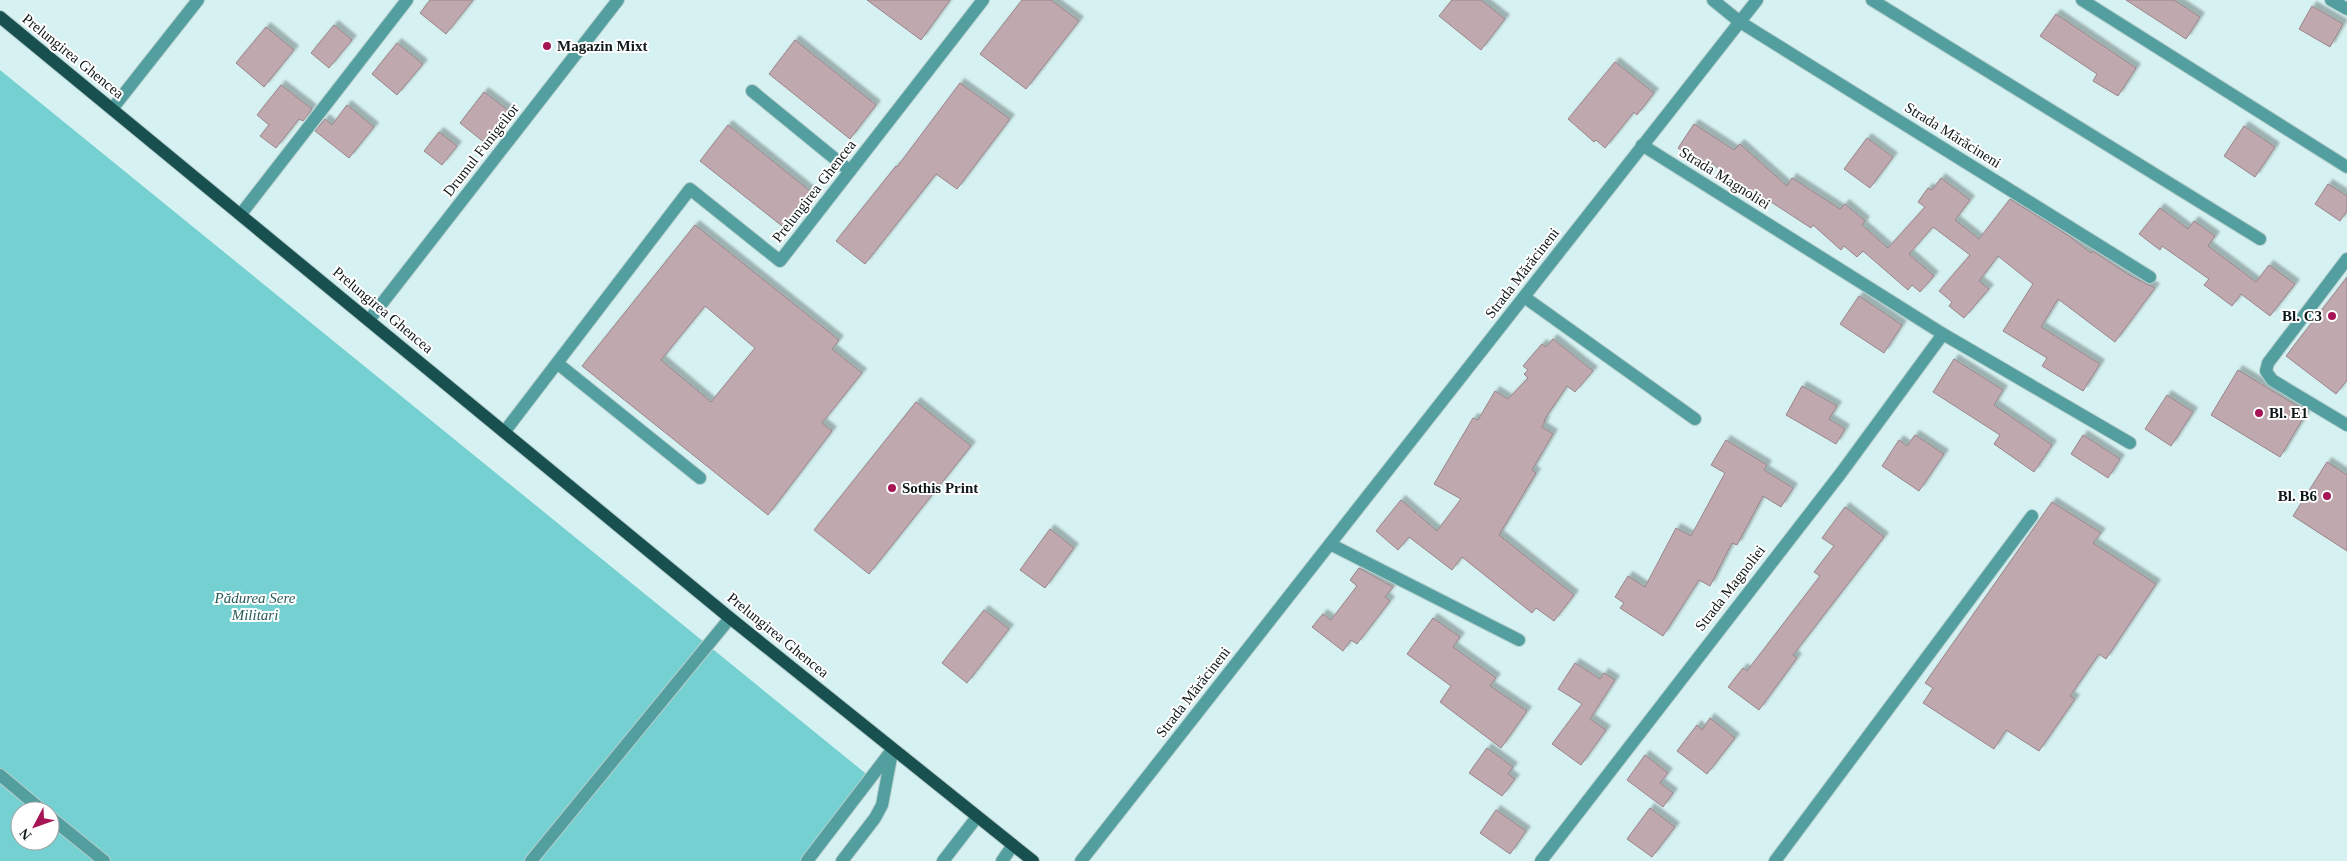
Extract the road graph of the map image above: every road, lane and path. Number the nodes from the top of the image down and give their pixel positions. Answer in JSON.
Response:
{"nodes":[{"id":1,"x":198,"y":0,"type":"edge"},
{"id":2,"x":407,"y":0,"type":"edge"},
{"id":3,"x":618,"y":0,"type":"edge"},
{"id":4,"x":983,"y":0,"type":"edge"},
{"id":5,"x":1713,"y":0,"type":"edge"},
{"id":6,"x":1757,"y":0,"type":"edge"},
{"id":7,"x":1872,"y":0,"type":"edge"},
{"id":8,"x":2082,"y":0,"type":"edge"},
{"id":9,"x":2331,"y":0,"type":"edge"},
{"id":10,"x":2347,"y":10,"type":"edge"},
{"id":11,"x":0,"y":17,"type":"edge"},
{"id":12,"x":1740,"y":22,"type":"junction"},
{"id":13,"x":752,"y":91,"type":"dead end"},
{"id":14,"x":112,"y":109,"type":"junction"},
{"id":15,"x":1642,"y":145,"type":"junction"},
{"id":16,"x":2347,"y":167,"type":"edge"},
{"id":17,"x":850,"y":171,"type":"junction"},
{"id":18,"x":241,"y":214,"type":"junction"},
{"id":19,"x":2260,"y":239,"type":"dead end"},
{"id":20,"x":2347,"y":259,"type":"edge"},
{"id":21,"x":2150,"y":277,"type":"dead end"},
{"id":22,"x":1524,"y":296,"type":"junction"},
{"id":23,"x":369,"y":320,"type":"junction"},
{"id":24,"x":1943,"y":334,"type":"junction"},
{"id":25,"x":557,"y":363,"type":"junction"},
{"id":26,"x":1696,"y":419,"type":"dead end"},
{"id":27,"x":2347,"y":426,"type":"edge"},
{"id":28,"x":505,"y":432,"type":"junction"},
{"id":29,"x":2130,"y":443,"type":"dead end"},
{"id":30,"x":700,"y":478,"type":"dead end"},
{"id":31,"x":2032,"y":516,"type":"dead end"},
{"id":32,"x":1330,"y":544,"type":"junction"},
{"id":33,"x":730,"y":618,"type":"junction"},
{"id":34,"x":1520,"y":640,"type":"dead end"},
{"id":35,"x":892,"y":750,"type":"junction"},
{"id":36,"x":0,"y":775,"type":"edge"},
{"id":37,"x":31,"y":801,"type":"edge"},
{"id":38,"x":978,"y":817,"type":"junction"},
{"id":39,"x":60,"y":825,"type":"edge"},
{"id":40,"x":1013,"y":845,"type":"junction"},
{"id":41,"x":104,"y":861,"type":"edge"},
{"id":42,"x":532,"y":861,"type":"edge"},
{"id":43,"x":807,"y":861,"type":"edge"},
{"id":44,"x":842,"y":861,"type":"edge"},
{"id":45,"x":943,"y":861,"type":"edge"},
{"id":46,"x":1002,"y":861,"type":"edge"},
{"id":47,"x":1033,"y":861,"type":"edge"},
{"id":48,"x":1081,"y":861,"type":"edge"},
{"id":49,"x":1541,"y":861,"type":"edge"},
{"id":50,"x":1775,"y":861,"type":"edge"}],
"edges":[{"from":1,"to":14,"type":"street"},
{"from":2,"to":18,"type":"street"},
{"from":3,"to":23,"type":"street","name":"Drumul Funigeilor"},
{"from":4,"to":17,"type":"street","name":"Prelungirea Ghencea"},
{"from":5,"to":12,"type":"street","name":"Strada Mărăcineni"},
{"from":6,"to":12,"type":"street","name":"Strada Mărăcineni"},
{"from":7,"to":19,"type":"street"},
{"from":8,"to":16,"type":"street"},
{"from":9,"to":10,"type":"street"},
{"from":11,"to":14,"type":"main road","name":"Prelungirea Ghencea"},
{"from":12,"to":15,"type":"street","name":"Strada Mărăcineni"},
{"from":12,"to":21,"type":"street","name":"Strada Mărăcineni"},
{"from":13,"to":17,"type":"street"},
{"from":14,"to":18,"type":"main road","name":"Prelungirea Ghencea"},
{"from":15,"to":22,"type":"street","name":"Strada Mărăcineni"},
{"from":15,"to":24,"type":"street","name":"Strada Magnoliei"},
{"from":17,"to":25,"type":"street","name":"Prelungirea Ghencea"},
{"from":18,"to":23,"type":"main road","name":"Prelungirea Ghencea"},
{"from":20,"to":27,"type":"street"},
{"from":22,"to":26,"type":"street"},
{"from":22,"to":32,"type":"street","name":"Strada Mărăcineni"},
{"from":23,"to":28,"type":"main road","name":"Prelungirea Ghencea"},
{"from":24,"to":29,"type":"street","name":"Strada Magnoliei"},
{"from":24,"to":49,"type":"street","name":"Strada Magnoliei"},
{"from":25,"to":28,"type":"street","name":"Prelungirea Ghencea"},
{"from":25,"to":30,"type":"street"},
{"from":28,"to":33,"type":"main road","name":"Prelungirea Ghencea"},
{"from":31,"to":50,"type":"street"},
{"from":32,"to":34,"type":"street"},
{"from":32,"to":48,"type":"street","name":"Strada Mărăcineni"},
{"from":33,"to":35,"type":"main road","name":"Prelungirea Ghencea"},
{"from":33,"to":42,"type":"street"},
{"from":35,"to":38,"type":"main road","name":"Prelungirea Ghencea"},
{"from":35,"to":43,"type":"street"},
{"from":35,"to":44,"type":"street"},
{"from":36,"to":37,"type":"street"},
{"from":38,"to":40,"type":"main road","name":"Prelungirea Ghencea"},
{"from":38,"to":45,"type":"street"},
{"from":39,"to":41,"type":"street"},
{"from":40,"to":46,"type":"street"},
{"from":40,"to":47,"type":"main road","name":"Prelungirea Ghencea"}]}
